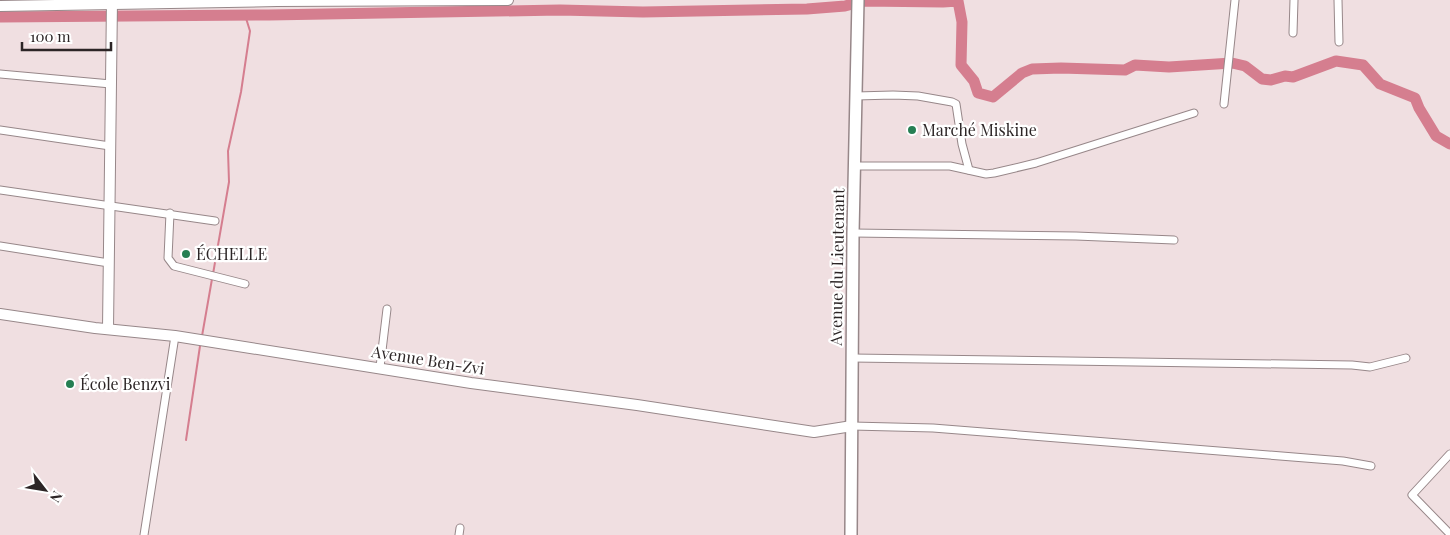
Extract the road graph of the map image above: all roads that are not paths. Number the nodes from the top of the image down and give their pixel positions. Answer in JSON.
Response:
{"nodes":[{"id":1,"x":508,"y":0,"type":"edge"},
{"id":2,"x":1235,"y":0,"type":"edge"},
{"id":3,"x":1294,"y":0,"type":"edge"},
{"id":4,"x":1338,"y":0,"type":"edge"},
{"id":5,"x":413,"y":1,"type":"edge"},
{"id":6,"x":858,"y":3,"type":"edge"},
{"id":7,"x":112,"y":4,"type":"edge"},
{"id":8,"x":0,"y":6,"type":"edge"},
{"id":9,"x":1293,"y":33,"type":"dead end"},
{"id":10,"x":1339,"y":42,"type":"dead end"},
{"id":11,"x":0,"y":74,"type":"edge"},
{"id":12,"x":111,"y":84,"type":"junction"},
{"id":13,"x":856,"y":96,"type":"junction"},
{"id":14,"x":1224,"y":104,"type":"dead end"},
{"id":15,"x":1194,"y":113,"type":"dead end"},
{"id":16,"x":0,"y":130,"type":"edge"},
{"id":17,"x":110,"y":146,"type":"junction"},
{"id":18,"x":855,"y":166,"type":"junction"},
{"id":19,"x":969,"y":170,"type":"junction"},
{"id":20,"x":0,"y":190,"type":"edge"},
{"id":21,"x":110,"y":205,"type":"junction"},
{"id":22,"x":170,"y":213,"type":"junction"},
{"id":23,"x":215,"y":221,"type":"dead end"},
{"id":24,"x":853,"y":233,"type":"junction"},
{"id":25,"x":1174,"y":240,"type":"dead end"},
{"id":26,"x":0,"y":246,"type":"edge"},
{"id":27,"x":109,"y":262,"type":"junction"},
{"id":28,"x":245,"y":284,"type":"dead end"},
{"id":29,"x":387,"y":309,"type":"dead end"},
{"id":30,"x":0,"y":314,"type":"edge"},
{"id":31,"x":108,"y":330,"type":"junction"},
{"id":32,"x":175,"y":336,"type":"junction"},
{"id":33,"x":852,"y":358,"type":"junction"},
{"id":34,"x":1406,"y":358,"type":"dead end"},
{"id":35,"x":380,"y":368,"type":"junction"},
{"id":36,"x":852,"y":426,"type":"junction"},
{"id":37,"x":1450,"y":454,"type":"edge"},
{"id":38,"x":1371,"y":466,"type":"dead end"},
{"id":39,"x":1450,"y":534,"type":"edge"},
{"id":40,"x":144,"y":535,"type":"edge"},
{"id":41,"x":850,"y":535,"type":"edge"}],
"edges":[{"from":1,"to":5,"type":"street"},
{"from":2,"to":14,"type":"street"},
{"from":3,"to":9,"type":"street"},
{"from":4,"to":10,"type":"street"},
{"from":5,"to":7,"type":"street"},
{"from":6,"to":13,"type":"main road","name":"Avenue du Lieutenant"},
{"from":7,"to":8,"type":"street"},
{"from":7,"to":12,"type":"street"},
{"from":11,"to":12,"type":"street"},
{"from":12,"to":17,"type":"street"},
{"from":13,"to":18,"type":"main road","name":"Avenue du Lieutenant"},
{"from":13,"to":19,"type":"street"},
{"from":15,"to":19,"type":"street"},
{"from":16,"to":17,"type":"street"},
{"from":17,"to":21,"type":"street"},
{"from":18,"to":19,"type":"street"},
{"from":18,"to":24,"type":"main road","name":"Avenue du Lieutenant"},
{"from":20,"to":21,"type":"street"},
{"from":21,"to":22,"type":"street"},
{"from":21,"to":27,"type":"street"},
{"from":22,"to":23,"type":"street"},
{"from":22,"to":28,"type":"street"},
{"from":24,"to":25,"type":"street"},
{"from":24,"to":33,"type":"main road","name":"Avenue du Lieutenant"},
{"from":26,"to":27,"type":"street"},
{"from":27,"to":31,"type":"street"},
{"from":29,"to":35,"type":"street"},
{"from":30,"to":31,"type":"street","name":"Avenue Ben-Zvi"},
{"from":31,"to":32,"type":"street","name":"Avenue Ben-Zvi"},
{"from":32,"to":35,"type":"street","name":"Avenue Ben-Zvi"},
{"from":32,"to":40,"type":"street"},
{"from":33,"to":34,"type":"street"},
{"from":33,"to":36,"type":"main road","name":"Avenue du Lieutenant"},
{"from":35,"to":36,"type":"street","name":"Avenue Ben-Zvi"},
{"from":36,"to":38,"type":"street"},
{"from":36,"to":41,"type":"main road","name":"Avenue du Lieutenant"},
{"from":37,"to":39,"type":"street"}]}
